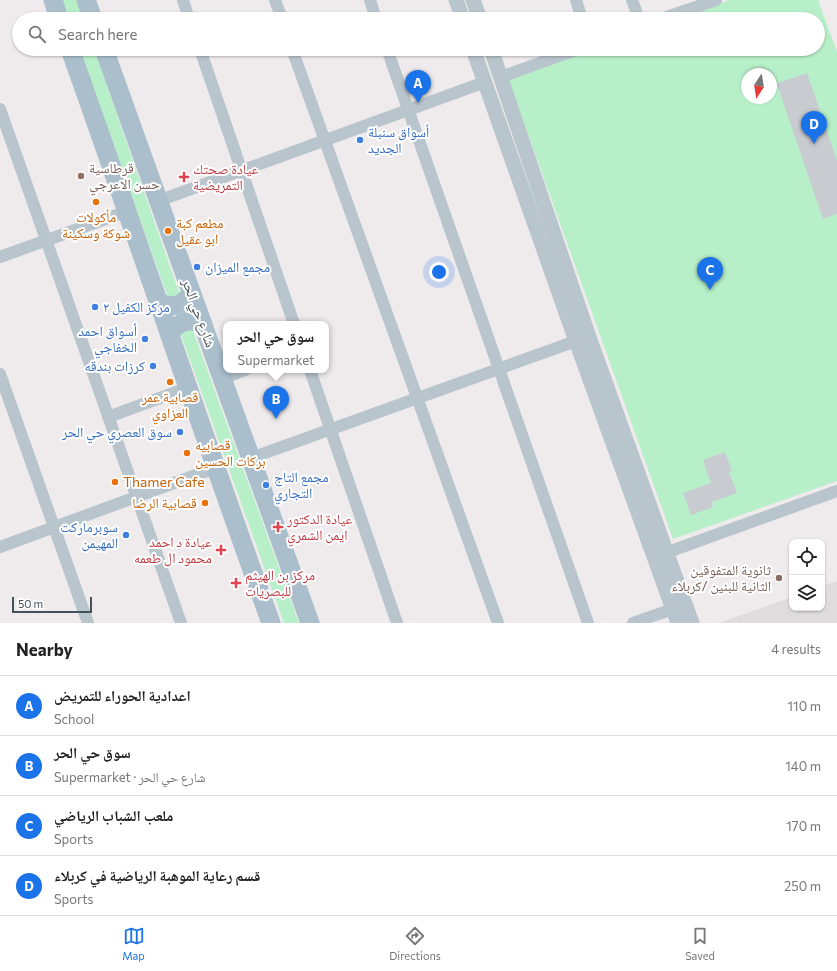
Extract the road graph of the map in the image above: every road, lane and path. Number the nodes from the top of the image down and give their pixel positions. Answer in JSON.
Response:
{"nodes":[{"id":1,"x":53,"y":0,"type":"edge"},
{"id":2,"x":86,"y":0,"type":"edge"},
{"id":3,"x":183,"y":0,"type":"edge"},
{"id":4,"x":275,"y":0,"type":"edge"},
{"id":5,"x":370,"y":0,"type":"edge"},
{"id":6,"x":456,"y":0,"type":"edge"},
{"id":7,"x":474,"y":0,"type":"edge"},
{"id":8,"x":576,"y":0,"type":"edge"},
{"id":9,"x":632,"y":0,"type":"edge"},
{"id":10,"x":716,"y":0,"type":"edge"},
{"id":11,"x":57,"y":12,"type":"edge"},
{"id":12,"x":90,"y":12,"type":"edge"},
{"id":13,"x":187,"y":12,"type":"edge"},
{"id":14,"x":279,"y":12,"type":"edge"},
{"id":15,"x":374,"y":12,"type":"edge"},
{"id":16,"x":460,"y":12,"type":"edge"},
{"id":17,"x":478,"y":12,"type":"edge"},
{"id":18,"x":580,"y":12,"type":"edge"},
{"id":19,"x":636,"y":12,"type":"edge"},
{"id":20,"x":681,"y":12,"type":"edge"},
{"id":21,"x":73,"y":56,"type":"edge"},
{"id":22,"x":106,"y":56,"type":"edge"},
{"id":23,"x":202,"y":56,"type":"edge"},
{"id":24,"x":295,"y":56,"type":"edge"},
{"id":25,"x":389,"y":56,"type":"edge"},
{"id":26,"x":476,"y":56,"type":"edge"},
{"id":27,"x":494,"y":56,"type":"edge"},
{"id":28,"x":559,"y":56,"type":"edge"},
{"id":29,"x":502,"y":77,"type":"junction"},
{"id":30,"x":485,"y":82,"type":"junction"},
{"id":31,"x":0,"y":109,"type":"edge"},
{"id":32,"x":408,"y":110,"type":"junction"},
{"id":33,"x":325,"y":140,"type":"junction"},
{"id":34,"x":241,"y":170,"type":"junction"},
{"id":35,"x":158,"y":201,"type":"junction"},
{"id":36,"x":128,"y":211,"type":"junction"},
{"id":37,"x":46,"y":240,"type":"junction"},
{"id":38,"x":0,"y":256,"type":"edge"},
{"id":39,"x":191,"y":292,"type":"junction"},
{"id":40,"x":160,"y":303,"type":"junction"},
{"id":41,"x":293,"y":321,"type":"edge"},
{"id":42,"x":203,"y":325,"type":"junction"},
{"id":43,"x":170,"y":334,"type":"junction"},
{"id":44,"x":576,"y":341,"type":"junction"},
{"id":45,"x":499,"y":369,"type":"junction"},
{"id":46,"x":236,"y":373,"type":"edge"},
{"id":47,"x":311,"y":373,"type":"edge"},
{"id":48,"x":0,"y":374,"type":"edge"},
{"id":49,"x":222,"y":378,"type":"junction"},
{"id":50,"x":187,"y":388,"type":"junction"},
{"id":51,"x":417,"y":398,"type":"junction"},
{"id":52,"x":108,"y":417,"type":"junction"},
{"id":53,"x":331,"y":430,"type":"junction"},
{"id":54,"x":251,"y":458,"type":"junction"},
{"id":55,"x":628,"y":465,"type":"junction"},
{"id":56,"x":215,"y":468,"type":"junction"},
{"id":57,"x":837,"y":491,"type":"edge"},
{"id":58,"x":136,"y":497,"type":"junction"},
{"id":59,"x":54,"y":527,"type":"junction"},
{"id":60,"x":0,"y":547,"type":"edge"},
{"id":61,"x":668,"y":552,"type":"junction"},
{"id":62,"x":673,"y":609,"type":"junction"},
{"id":63,"x":88,"y":623,"type":"edge"},
{"id":64,"x":181,"y":623,"type":"edge"},
{"id":65,"x":271,"y":623,"type":"edge"},
{"id":66,"x":310,"y":623,"type":"edge"},
{"id":67,"x":397,"y":623,"type":"edge"},
{"id":68,"x":498,"y":623,"type":"edge"},
{"id":69,"x":588,"y":623,"type":"edge"},
{"id":70,"x":633,"y":623,"type":"edge"},
{"id":71,"x":678,"y":623,"type":"edge"},
{"id":72,"x":692,"y":623,"type":"edge"}],
"edges":[{"from":1,"to":11,"type":"main road"},
{"from":2,"to":12,"type":"main road"},
{"from":3,"to":13,"type":"street"},
{"from":4,"to":14,"type":"street"},
{"from":5,"to":15,"type":"street"},
{"from":6,"to":16,"type":"street"},
{"from":7,"to":17,"type":"street"},
{"from":8,"to":18,"type":"street"},
{"from":9,"to":19,"type":"street"},
{"from":10,"to":20,"type":"street"},
{"from":21,"to":36,"type":"main road"},
{"from":22,"to":35,"type":"main road","name":"شارع حي الحر"},
{"from":23,"to":34,"type":"street"},
{"from":24,"to":33,"type":"street"},
{"from":25,"to":32,"type":"street"},
{"from":26,"to":30,"type":"street"},
{"from":27,"to":29,"type":"street"},
{"from":28,"to":29,"type":"street"},
{"from":29,"to":55,"type":"street"},
{"from":30,"to":32,"type":"street"},
{"from":30,"to":44,"type":"street"},
{"from":31,"to":37,"type":"street"},
{"from":32,"to":33,"type":"street"},
{"from":32,"to":45,"type":"street"},
{"from":33,"to":34,"type":"street"},
{"from":33,"to":51,"type":"street"},
{"from":34,"to":35,"type":"street"},
{"from":34,"to":41,"type":"street"},
{"from":35,"to":39,"type":"main road","name":"شارع حي الحر"},
{"from":36,"to":37,"type":"street"},
{"from":36,"to":40,"type":"main road"},
{"from":37,"to":38,"type":"street"},
{"from":37,"to":52,"type":"street"},
{"from":39,"to":40,"type":"main road"},
{"from":39,"to":42,"type":"main road","name":"شارع حي الحر"},
{"from":40,"to":43,"type":"main road"},
{"from":42,"to":43,"type":"main road"},
{"from":42,"to":49,"type":"main road","name":"شارع حي الحر"},
{"from":43,"to":50,"type":"main road"},
{"from":44,"to":45,"type":"street"},
{"from":44,"to":55,"type":"street"},
{"from":45,"to":51,"type":"street"},
{"from":45,"to":69,"type":"street"},
{"from":46,"to":49,"type":"street"},
{"from":47,"to":53,"type":"street"},
{"from":48,"to":59,"type":"street"},
{"from":49,"to":54,"type":"main road","name":"شارع حي الحر"},
{"from":50,"to":52,"type":"street"},
{"from":50,"to":56,"type":"main road"},
{"from":51,"to":53,"type":"street"},
{"from":51,"to":68,"type":"street"},
{"from":52,"to":58,"type":"street"},
{"from":53,"to":54,"type":"street"},
{"from":53,"to":67,"type":"street"},
{"from":54,"to":66,"type":"main road","name":"شارع حي الحر"},
{"from":55,"to":61,"type":"street"},
{"from":55,"to":62,"type":"street"},
{"from":56,"to":58,"type":"street"},
{"from":56,"to":65,"type":"main road"},
{"from":57,"to":61,"type":"street"},
{"from":58,"to":59,"type":"street"},
{"from":58,"to":64,"type":"street"},
{"from":59,"to":60,"type":"street"},
{"from":59,"to":63,"type":"street"},
{"from":61,"to":72,"type":"street"},
{"from":62,"to":70,"type":"street"},
{"from":62,"to":71,"type":"street"}]}
